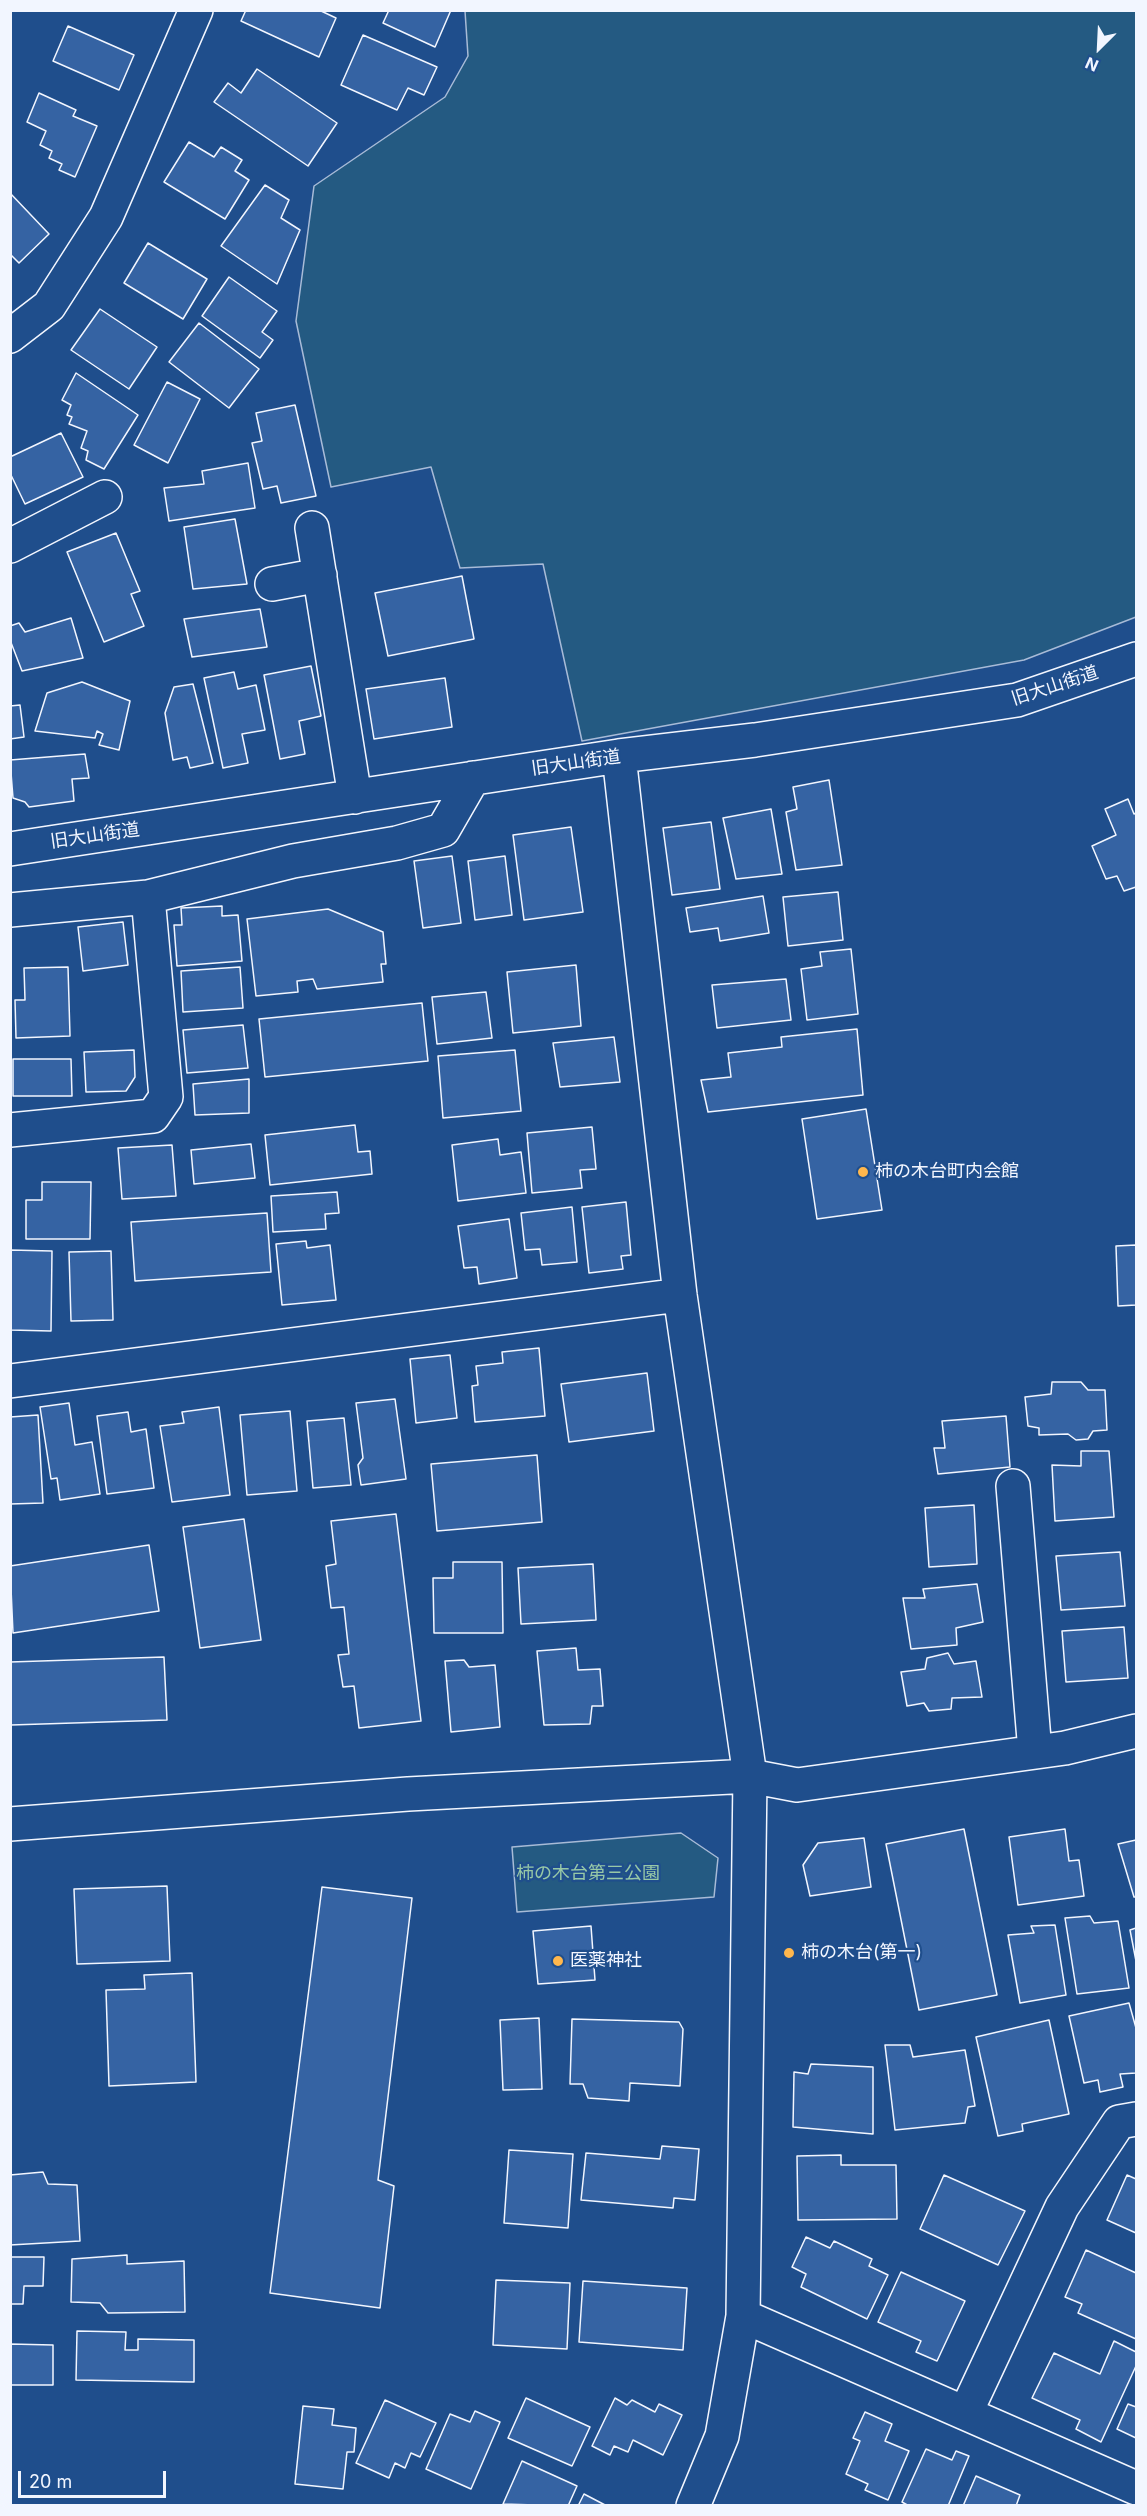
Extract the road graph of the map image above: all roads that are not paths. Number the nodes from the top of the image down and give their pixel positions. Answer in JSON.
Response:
{"nodes":[{"id":1,"x":196,"y":10,"type":"edge"},
{"id":2,"x":10,"y":336,"type":"edge"},
{"id":3,"x":105,"y":497,"type":"dead end"},
{"id":4,"x":312,"y":528,"type":"dead end"},
{"id":5,"x":10,"y":546,"type":"edge"},
{"id":6,"x":320,"y":575,"type":"junction"},
{"id":7,"x":272,"y":584,"type":"dead end"},
{"id":8,"x":1137,"y":659,"type":"edge"},
{"id":9,"x":619,"y":756,"type":"junction"},
{"id":10,"x":473,"y":778,"type":"junction"},
{"id":11,"x":355,"y":797,"type":"junction"},
{"id":12,"x":10,"y":849,"type":"edge"},
{"id":13,"x":148,"y":897,"type":"junction"},
{"id":14,"x":10,"y":910,"type":"edge"},
{"id":15,"x":10,"y":1130,"type":"edge"},
{"id":16,"x":680,"y":1295,"type":"junction"},
{"id":17,"x":10,"y":1381,"type":"edge"},
{"id":18,"x":1013,"y":1486,"type":"dead end"},
{"id":19,"x":1137,"y":1731,"type":"edge"},
{"id":20,"x":1035,"y":1752,"type":"junction"},
{"id":21,"x":750,"y":1776,"type":"junction"},
{"id":22,"x":10,"y":1824,"type":"edge"},
{"id":23,"x":1137,"y":2119,"type":"edge"},
{"id":24,"x":743,"y":2316,"type":"junction"},
{"id":25,"x":966,"y":2412,"type":"junction"},
{"id":26,"x":1137,"y":2488,"type":"edge"},
{"id":27,"x":693,"y":2505,"type":"edge"}],
"edges":[{"from":1,"to":2,"type":"street"},
{"from":3,"to":5,"type":"street"},
{"from":4,"to":6,"type":"street"},
{"from":6,"to":7,"type":"street"},
{"from":6,"to":11,"type":"street"},
{"from":8,"to":9,"type":"street","name":"旧大山街道"},
{"from":9,"to":10,"type":"street","name":"旧大山街道"},
{"from":9,"to":16,"type":"street"},
{"from":10,"to":11,"type":"street","name":"旧大山街道"},
{"from":10,"to":13,"type":"street"},
{"from":11,"to":12,"type":"street","name":"旧大山街道"},
{"from":13,"to":14,"type":"street"},
{"from":13,"to":15,"type":"street"},
{"from":16,"to":17,"type":"street"},
{"from":16,"to":21,"type":"street"},
{"from":18,"to":20,"type":"street"},
{"from":19,"to":20,"type":"street"},
{"from":20,"to":21,"type":"street"},
{"from":21,"to":22,"type":"street"},
{"from":21,"to":24,"type":"street"},
{"from":23,"to":25,"type":"street"},
{"from":24,"to":25,"type":"street"},
{"from":24,"to":27,"type":"street"},
{"from":25,"to":26,"type":"street"}]}
